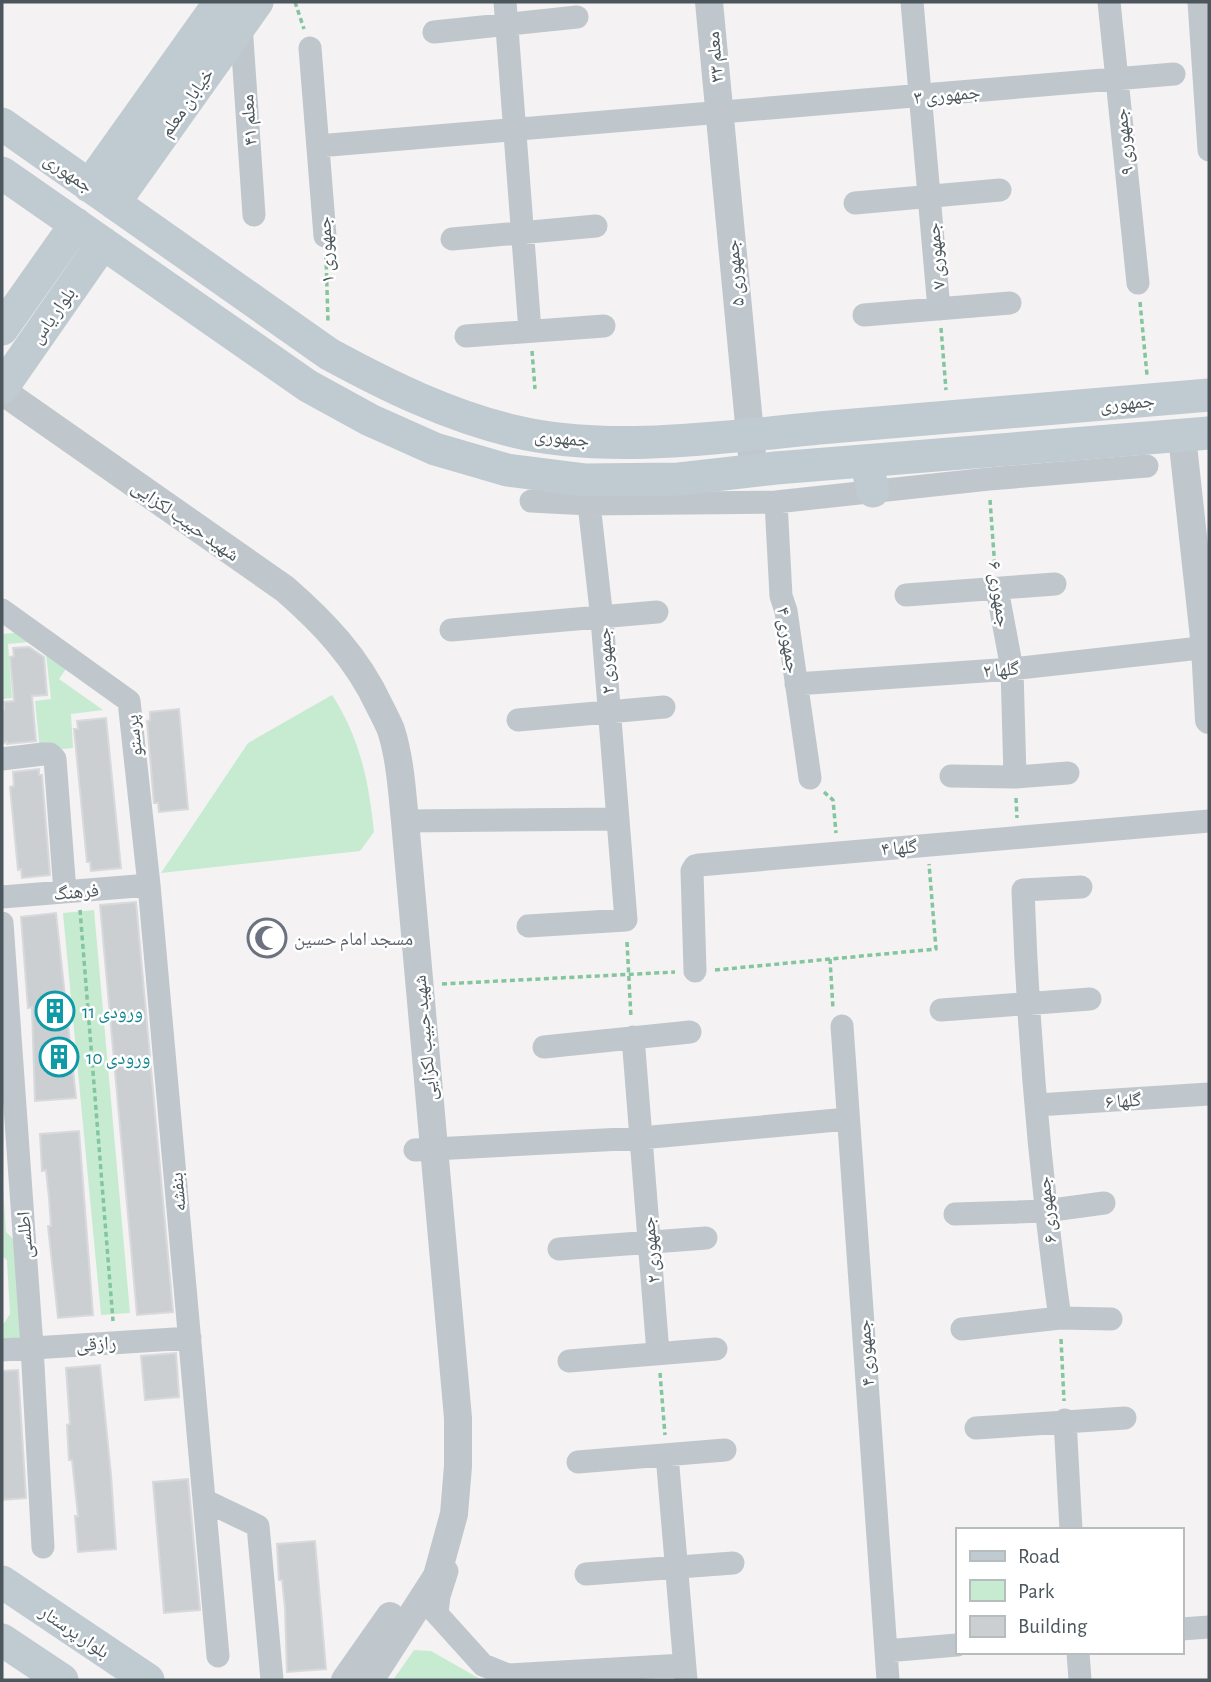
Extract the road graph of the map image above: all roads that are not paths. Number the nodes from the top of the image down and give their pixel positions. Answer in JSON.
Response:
{"nodes":[{"id":1,"x":709,"y":2,"type":"edge"},
{"id":2,"x":912,"y":2,"type":"edge"},
{"id":3,"x":1109,"y":2,"type":"edge"},
{"id":4,"x":1199,"y":2,"type":"edge"},
{"id":5,"x":240,"y":9,"type":"edge"},
{"id":6,"x":506,"y":13,"type":"edge"},
{"id":7,"x":577,"y":18,"type":"dead end"},
{"id":8,"x":434,"y":32,"type":"dead end"},
{"id":9,"x":310,"y":48,"type":"road end"},
{"id":10,"x":1174,"y":74,"type":"dead end"},
{"id":11,"x":1117,"y":79,"type":"junction"},
{"id":12,"x":921,"y":96,"type":"junction"},
{"id":13,"x":719,"y":113,"type":"junction"},
{"id":14,"x":2,"y":124,"type":"edge"},
{"id":15,"x":515,"y":130,"type":"junction"},
{"id":16,"x":318,"y":146,"type":"junction"},
{"id":17,"x":1209,"y":150,"type":"edge"},
{"id":18,"x":2,"y":173,"type":"edge"},
{"id":19,"x":1000,"y":190,"type":"dead end"},
{"id":20,"x":102,"y":195,"type":"junction"},
{"id":21,"x":929,"y":197,"type":"junction"},
{"id":22,"x":855,"y":203,"type":"dead end"},
{"id":23,"x":254,"y":215,"type":"dead end"},
{"id":24,"x":76,"y":224,"type":"junction"},
{"id":25,"x":596,"y":226,"type":"dead end"},
{"id":26,"x":523,"y":232,"type":"junction"},
{"id":27,"x":325,"y":236,"type":"road end"},
{"id":28,"x":452,"y":239,"type":"dead end"},
{"id":29,"x":103,"y":243,"type":"junction"},
{"id":30,"x":1138,"y":283,"type":"road end"},
{"id":31,"x":1010,"y":303,"type":"dead end"},
{"id":32,"x":939,"y":309,"type":"junction"},
{"id":33,"x":864,"y":315,"type":"dead end"},
{"id":34,"x":604,"y":326,"type":"dead end"},
{"id":35,"x":2,"y":329,"type":"edge"},
{"id":36,"x":530,"y":331,"type":"junction"},
{"id":37,"x":466,"y":336,"type":"dead end"},
{"id":38,"x":2,"y":389,"type":"edge"},
{"id":39,"x":1209,"y":395,"type":"edge"},
{"id":40,"x":2,"y":415,"type":"edge"},
{"id":41,"x":1196,"y":434,"type":"edge"},
{"id":42,"x":749,"y":435,"type":"junction"},
{"id":43,"x":1147,"y":466,"type":"dead end"},
{"id":44,"x":754,"y":472,"type":"junction"},
{"id":45,"x":870,"y":476,"type":"junction"},
{"id":46,"x":531,"y":501,"type":"dead end"},
{"id":47,"x":776,"y":502,"type":"junction"},
{"id":48,"x":589,"y":504,"type":"junction"},
{"id":49,"x":1055,"y":584,"type":"dead end"},
{"id":50,"x":997,"y":589,"type":"junction"},
{"id":51,"x":906,"y":595,"type":"dead end"},
{"id":52,"x":2,"y":610,"type":"edge"},
{"id":53,"x":657,"y":612,"type":"dead end"},
{"id":54,"x":602,"y":619,"type":"junction"},
{"id":55,"x":451,"y":630,"type":"dead end"},
{"id":56,"x":1207,"y":647,"type":"edge"},
{"id":57,"x":1012,"y":669,"type":"junction"},
{"id":58,"x":796,"y":684,"type":"junction"},
{"id":59,"x":664,"y":707,"type":"dead end"},
{"id":60,"x":609,"y":713,"type":"junction"},
{"id":61,"x":518,"y":720,"type":"dead end"},
{"id":62,"x":1209,"y":720,"type":"edge"},
{"id":63,"x":2,"y":759,"type":"edge"},
{"id":64,"x":1068,"y":773,"type":"dead end"},
{"id":65,"x":951,"y":776,"type":"dead end"},
{"id":66,"x":1015,"y":777,"type":"junction"},
{"id":67,"x":810,"y":778,"type":"road end"},
{"id":68,"x":618,"y":819,"type":"junction"},
{"id":69,"x":405,"y":821,"type":"junction"},
{"id":70,"x":1209,"y":821,"type":"edge"},
{"id":71,"x":399,"y":855,"type":"junction"},
{"id":72,"x":149,"y":885,"type":"junction"},
{"id":73,"x":1081,"y":887,"type":"dead end"},
{"id":74,"x":72,"y":891,"type":"junction"},
{"id":75,"x":2,"y":897,"type":"edge"},
{"id":76,"x":2,"y":923,"type":"edge"},
{"id":77,"x":528,"y":926,"type":"dead end"},
{"id":78,"x":695,"y":971,"type":"dead end"},
{"id":79,"x":1090,"y":999,"type":"dead end"},
{"id":80,"x":1027,"y":1005,"type":"junction"},
{"id":81,"x":941,"y":1010,"type":"dead end"},
{"id":82,"x":842,"y":1026,"type":"road end"},
{"id":83,"x":690,"y":1032,"type":"dead end"},
{"id":84,"x":633,"y":1037,"type":"junction"},
{"id":85,"x":544,"y":1047,"type":"dead end"},
{"id":86,"x":1209,"y":1094,"type":"edge"},
{"id":87,"x":1037,"y":1105,"type":"junction"},
{"id":88,"x":848,"y":1119,"type":"junction"},
{"id":89,"x":641,"y":1138,"type":"junction"},
{"id":90,"x":432,"y":1148,"type":"junction"},
{"id":91,"x":1104,"y":1203,"type":"dead end"},
{"id":92,"x":1045,"y":1211,"type":"junction"},
{"id":93,"x":955,"y":1214,"type":"dead end"},
{"id":94,"x":706,"y":1238,"type":"dead end"},
{"id":95,"x":649,"y":1241,"type":"junction"},
{"id":96,"x":559,"y":1249,"type":"dead end"},
{"id":97,"x":1060,"y":1318,"type":"junction"},
{"id":98,"x":1111,"y":1319,"type":"dead end"},
{"id":99,"x":962,"y":1329,"type":"dead end"},
{"id":100,"x":190,"y":1338,"type":"junction"},
{"id":101,"x":32,"y":1347,"type":"junction"},
{"id":102,"x":716,"y":1349,"type":"dead end"},
{"id":103,"x":2,"y":1350,"type":"edge"},
{"id":104,"x":658,"y":1353,"type":"junction"},
{"id":105,"x":569,"y":1361,"type":"dead end"},
{"id":106,"x":1125,"y":1418,"type":"dead end"},
{"id":107,"x":1065,"y":1420,"type":"junction"},
{"id":108,"x":976,"y":1428,"type":"dead end"},
{"id":109,"x":725,"y":1451,"type":"dead end"},
{"id":110,"x":667,"y":1455,"type":"junction"},
{"id":111,"x":578,"y":1462,"type":"dead end"},
{"id":112,"x":204,"y":1500,"type":"junction"},
{"id":113,"x":1072,"y":1528,"type":"edge"},
{"id":114,"x":43,"y":1547,"type":"dead end"},
{"id":115,"x":733,"y":1563,"type":"dead end"},
{"id":116,"x":676,"y":1567,"type":"junction"},
{"id":117,"x":586,"y":1574,"type":"dead end"},
{"id":118,"x":2,"y":1582,"type":"edge"},
{"id":119,"x":422,"y":1600,"type":"junction"},
{"id":120,"x":1209,"y":1626,"type":"edge"},
{"id":121,"x":1183,"y":1629,"type":"edge"},
{"id":122,"x":2,"y":1640,"type":"edge"},
{"id":123,"x":956,"y":1645,"type":"edge"},
{"id":124,"x":886,"y":1651,"type":"junction"},
{"id":125,"x":1078,"y":1654,"type":"edge"},
{"id":126,"x":218,"y":1656,"type":"dead end"},
{"id":127,"x":685,"y":1673,"type":"edge"},
{"id":128,"x":62,"y":1680,"type":"edge"},
{"id":129,"x":148,"y":1680,"type":"edge"},
{"id":130,"x":272,"y":1680,"type":"edge"},
{"id":131,"x":345,"y":1680,"type":"edge"},
{"id":132,"x":370,"y":1680,"type":"edge"},
{"id":133,"x":888,"y":1680,"type":"edge"},
{"id":134,"x":1080,"y":1680,"type":"edge"}],
"edges":[{"from":1,"to":13,"type":"street","name":"معلم ۳۳"},
{"from":2,"to":12,"type":"street","name":"جمهوری ۷"},
{"from":3,"to":11,"type":"street","name":"جمهوری ۹"},
{"from":4,"to":17,"type":"street"},
{"from":5,"to":20,"type":"main road","name":"خیابان معلم"},
{"from":5,"to":23,"type":"street","name":"معلم ۴۱"},
{"from":6,"to":7,"type":"street"},
{"from":6,"to":8,"type":"street"},
{"from":6,"to":15,"type":"street"},
{"from":9,"to":16,"type":"street","name":"جمهوری ۱"},
{"from":10,"to":11,"type":"street","name":"جمهوری ۳"},
{"from":11,"to":12,"type":"street","name":"جمهوری ۳"},
{"from":11,"to":30,"type":"street","name":"جمهوری ۹"},
{"from":12,"to":13,"type":"street","name":"جمهوری ۳"},
{"from":12,"to":21,"type":"street","name":"جمهوری ۷"},
{"from":13,"to":15,"type":"street","name":"جمهوری ۳"},
{"from":13,"to":42,"type":"street","name":"جمهوری ۵"},
{"from":14,"to":20,"type":"main road","name":"جمهوری"},
{"from":15,"to":16,"type":"street","name":"جمهوری ۳"},
{"from":15,"to":26,"type":"street"},
{"from":16,"to":27,"type":"street","name":"جمهوری ۱"},
{"from":18,"to":24,"type":"main road","name":"جمهوری"},
{"from":19,"to":21,"type":"street"},
{"from":20,"to":42,"type":"main road","name":"جمهوری"},
{"from":21,"to":22,"type":"street"},
{"from":21,"to":32,"type":"street","name":"جمهوری ۷"},
{"from":24,"to":29,"type":"main road","name":"جمهوری"},
{"from":24,"to":35,"type":"main road","name":"بلوار یاس"},
{"from":25,"to":26,"type":"street"},
{"from":26,"to":28,"type":"street"},
{"from":26,"to":36,"type":"street"},
{"from":29,"to":38,"type":"main road","name":"بلوار یاس"},
{"from":29,"to":44,"type":"main road","name":"جمهوری"},
{"from":31,"to":32,"type":"street"},
{"from":32,"to":33,"type":"street"},
{"from":34,"to":36,"type":"street"},
{"from":36,"to":37,"type":"street"},
{"from":38,"to":69,"type":"street","name":"شهید حبیب لکزایی"},
{"from":39,"to":42,"type":"main road","name":"جمهوری"},
{"from":40,"to":71,"type":"street","name":"شهید حبیب لکزایی"},
{"from":41,"to":45,"type":"main road","name":"جمهوری"},
{"from":41,"to":56,"type":"street"},
{"from":42,"to":44,"type":"street","name":"جمهوری ۵"},
{"from":43,"to":45,"type":"street"},
{"from":44,"to":45,"type":"main road","name":"جمهوری"},
{"from":45,"to":47,"type":"street"},
{"from":46,"to":48,"type":"street"},
{"from":47,"to":48,"type":"street"},
{"from":47,"to":58,"type":"street","name":"جمهوری ۴"},
{"from":48,"to":54,"type":"street","name":"جمهوری ۲"},
{"from":49,"to":50,"type":"street"},
{"from":50,"to":51,"type":"street"},
{"from":50,"to":57,"type":"street","name":"جمهوری ۶"},
{"from":52,"to":72,"type":"street","name":"پرستو"},
{"from":53,"to":54,"type":"street"},
{"from":54,"to":55,"type":"street"},
{"from":54,"to":60,"type":"street","name":"جمهوری ۲"},
{"from":56,"to":57,"type":"street","name":"گلها ۲"},
{"from":56,"to":62,"type":"street"},
{"from":57,"to":58,"type":"street","name":"گلها ۲"},
{"from":57,"to":66,"type":"street","name":"جمهوری ۶"},
{"from":58,"to":67,"type":"street","name":"جمهوری ۴"},
{"from":59,"to":60,"type":"street"},
{"from":60,"to":61,"type":"street"},
{"from":60,"to":68,"type":"street","name":"جمهوری ۲"},
{"from":63,"to":74,"type":"street"},
{"from":64,"to":66,"type":"street"},
{"from":65,"to":66,"type":"street"},
{"from":68,"to":69,"type":"street"},
{"from":68,"to":77,"type":"street","name":"جمهوری ۲"},
{"from":69,"to":71,"type":"street","name":"شهید حبیب لکزایی"},
{"from":70,"to":78,"type":"street","name":"گلها ۴"},
{"from":71,"to":90,"type":"street","name":"شهید حبیب لکزایی"},
{"from":72,"to":74,"type":"street","name":"فرهنگ"},
{"from":72,"to":100,"type":"street","name":"بنفشه"},
{"from":73,"to":80,"type":"street","name":"جمهوری ۶"},
{"from":74,"to":75,"type":"street","name":"فرهنگ"},
{"from":76,"to":101,"type":"street","name":"اطلسی"},
{"from":79,"to":80,"type":"street"},
{"from":80,"to":81,"type":"street"},
{"from":80,"to":87,"type":"street","name":"جمهوری ۶"},
{"from":82,"to":88,"type":"street","name":"جمهوری ۴"},
{"from":83,"to":84,"type":"street"},
{"from":84,"to":85,"type":"street"},
{"from":84,"to":89,"type":"street","name":"جمهوری ۲"},
{"from":86,"to":87,"type":"street","name":"گلها ۶"},
{"from":87,"to":92,"type":"street","name":"جمهوری ۶"},
{"from":88,"to":89,"type":"street"},
{"from":88,"to":124,"type":"street","name":"جمهوری ۴"},
{"from":89,"to":90,"type":"street"},
{"from":89,"to":95,"type":"street","name":"جمهوری ۲"},
{"from":90,"to":119,"type":"street","name":"شهید حبیب لکزایی"},
{"from":91,"to":92,"type":"street"},
{"from":92,"to":93,"type":"street"},
{"from":92,"to":97,"type":"street","name":"جمهوری ۶"},
{"from":94,"to":95,"type":"street"},
{"from":95,"to":96,"type":"street"},
{"from":95,"to":104,"type":"street","name":"جمهوری ۲"},
{"from":97,"to":98,"type":"street"},
{"from":97,"to":99,"type":"street"},
{"from":100,"to":101,"type":"street","name":"رازقی"},
{"from":100,"to":112,"type":"street","name":"بنفشه"},
{"from":101,"to":103,"type":"street","name":"رازقی"},
{"from":101,"to":114,"type":"street","name":"اطلسی"},
{"from":102,"to":104,"type":"street"},
{"from":104,"to":105,"type":"street"},
{"from":106,"to":107,"type":"street"},
{"from":107,"to":108,"type":"street"},
{"from":107,"to":113,"type":"street"},
{"from":109,"to":110,"type":"street"},
{"from":110,"to":111,"type":"street"},
{"from":110,"to":116,"type":"street"},
{"from":112,"to":126,"type":"street","name":"بنفشه"},
{"from":112,"to":130,"type":"street"},
{"from":115,"to":116,"type":"street"},
{"from":116,"to":117,"type":"street"},
{"from":116,"to":127,"type":"street"},
{"from":118,"to":129,"type":"main road","name":"بلوار پرستار"},
{"from":119,"to":127,"type":"street"},
{"from":119,"to":131,"type":"street","name":"شهید حبیب لکزایی"},
{"from":119,"to":132,"type":"street","name":"شهید حبیب لکزایی"},
{"from":120,"to":121,"type":"street"},
{"from":122,"to":128,"type":"main road"},
{"from":123,"to":124,"type":"street"},
{"from":124,"to":133,"type":"street","name":"جمهوری ۴"},
{"from":125,"to":134,"type":"street"}]}
